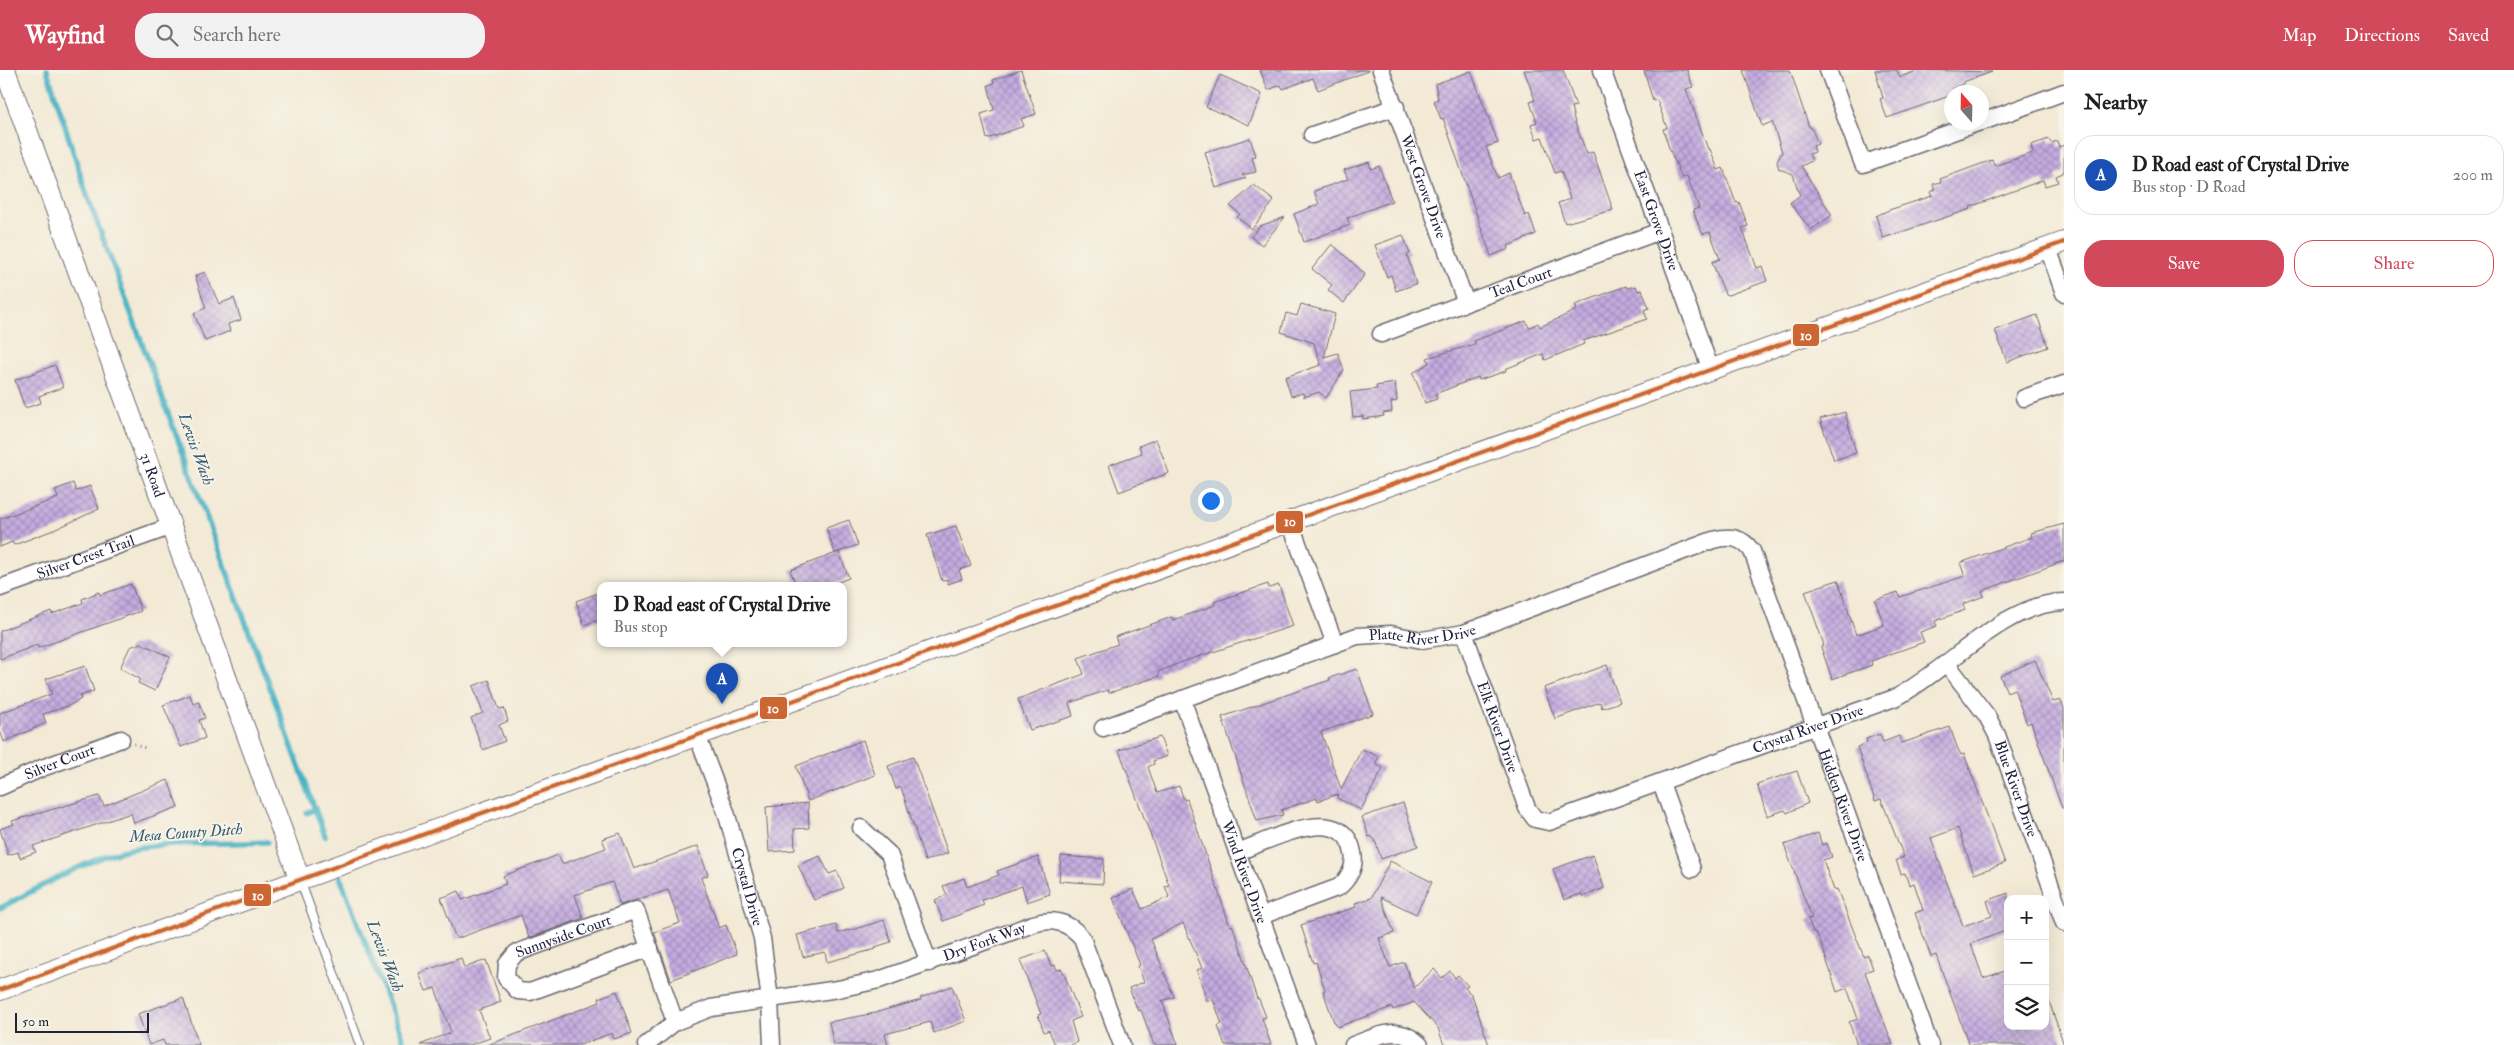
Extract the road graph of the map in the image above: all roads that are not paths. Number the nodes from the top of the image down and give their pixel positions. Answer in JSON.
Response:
{"nodes":[{"id":1,"x":5,"y":70,"type":"edge"},
{"id":2,"x":1381,"y":70,"type":"edge"},
{"id":3,"x":1602,"y":70,"type":"edge"},
{"id":4,"x":1828,"y":70,"type":"edge"},
{"id":5,"x":2064,"y":92,"type":"edge"},
{"id":6,"x":1396,"y":107,"type":"junction"},
{"id":7,"x":1989,"y":119,"type":"edge"},
{"id":8,"x":1959,"y":130,"type":"edge"},
{"id":9,"x":1312,"y":136,"type":"dead end"},
{"id":10,"x":1660,"y":230,"type":"junction"},
{"id":11,"x":2056,"y":245,"type":"edge"},
{"id":12,"x":2064,"y":293,"type":"edge"},
{"id":13,"x":1466,"y":303,"type":"junction"},
{"id":14,"x":1382,"y":334,"type":"dead end"},
{"id":15,"x":1711,"y":370,"type":"junction"},
{"id":16,"x":2064,"y":384,"type":"edge"},
{"id":17,"x":2024,"y":398,"type":"dead end"},
{"id":18,"x":1290,"y":522,"type":"junction"},
{"id":19,"x":172,"y":526,"type":"junction"},
{"id":20,"x":1741,"y":540,"type":"joint"},
{"id":21,"x":0,"y":588,"type":"edge"},
{"id":22,"x":2064,"y":602,"type":"edge"},
{"id":23,"x":1464,"y":633,"type":"junction"},
{"id":24,"x":1335,"y":644,"type":"junction"},
{"id":25,"x":1946,"y":664,"type":"junction"},
{"id":26,"x":1182,"y":699,"type":"junction"},
{"id":27,"x":1815,"y":726,"type":"junction"},
{"id":28,"x":1103,"y":728,"type":"dead end"},
{"id":29,"x":696,"y":735,"type":"junction"},
{"id":30,"x":121,"y":739,"type":"dead end"},
{"id":31,"x":1661,"y":782,"type":"junction"},
{"id":32,"x":0,"y":787,"type":"edge"},
{"id":33,"x":1535,"y":819,"type":"joint"},
{"id":34,"x":861,"y":828,"type":"dead end"},
{"id":35,"x":1237,"y":852,"type":"junction"},
{"id":36,"x":1692,"y":869,"type":"dead end"},
{"id":37,"x":300,"y":880,"type":"junction"},
{"id":38,"x":1261,"y":916,"type":"junction"},
{"id":39,"x":2064,"y":923,"type":"edge"},
{"id":40,"x":650,"y":948,"type":"junction"},
{"id":41,"x":929,"y":963,"type":"junction"},
{"id":42,"x":0,"y":990,"type":"edge"},
{"id":43,"x":770,"y":1000,"type":"junction"},
{"id":44,"x":675,"y":1022,"type":"junction"},
{"id":45,"x":360,"y":1045,"type":"edge"},
{"id":46,"x":646,"y":1045,"type":"edge"},
{"id":47,"x":772,"y":1045,"type":"edge"},
{"id":48,"x":1122,"y":1045,"type":"edge"},
{"id":49,"x":1307,"y":1045,"type":"edge"},
{"id":50,"x":1353,"y":1045,"type":"edge"},
{"id":51,"x":1420,"y":1045,"type":"edge"},
{"id":52,"x":1930,"y":1045,"type":"edge"}],
"edges":[{"from":1,"to":19,"type":"street","name":"31 Road"},
{"from":2,"to":6,"type":"street","name":"West Grove Drive"},
{"from":3,"to":10,"type":"street","name":"East Grove Drive"},
{"from":4,"to":8,"type":"street"},
{"from":5,"to":7,"type":"street"},
{"from":6,"to":9,"type":"street"},
{"from":6,"to":13,"type":"street","name":"West Grove Drive"},
{"from":10,"to":13,"type":"street","name":"Teal Court"},
{"from":10,"to":15,"type":"street","name":"East Grove Drive"},
{"from":11,"to":12,"type":"street"},
{"from":11,"to":15,"type":"street"},
{"from":13,"to":14,"type":"street","name":"Teal Court"},
{"from":15,"to":18,"type":"street"},
{"from":16,"to":17,"type":"street"},
{"from":18,"to":24,"type":"street"},
{"from":18,"to":29,"type":"street"},
{"from":19,"to":21,"type":"street","name":"Silver Crest Trail"},
{"from":19,"to":37,"type":"street","name":"31 Road"},
{"from":20,"to":23,"type":"street","name":"Platte River Drive"},
{"from":20,"to":27,"type":"street","name":"Hidden River Drive"},
{"from":22,"to":25,"type":"street","name":"Crystal River Drive"},
{"from":23,"to":24,"type":"street","name":"Platte River Drive"},
{"from":23,"to":33,"type":"street","name":"Elk River Drive"},
{"from":24,"to":26,"type":"street","name":"Platte River Drive"},
{"from":25,"to":27,"type":"street","name":"Crystal River Drive"},
{"from":25,"to":39,"type":"street","name":"Blue River Drive"},
{"from":26,"to":28,"type":"street","name":"Platte River Drive"},
{"from":26,"to":35,"type":"street","name":"Wind River Drive"},
{"from":27,"to":31,"type":"street","name":"Crystal River Drive"},
{"from":27,"to":52,"type":"street","name":"Hidden River Drive"},
{"from":29,"to":37,"type":"street"},
{"from":29,"to":43,"type":"street","name":"Crystal Drive"},
{"from":30,"to":32,"type":"street","name":"Silver Court"},
{"from":31,"to":33,"type":"street","name":"Crystal River Drive"},
{"from":31,"to":36,"type":"street"},
{"from":34,"to":41,"type":"street"},
{"from":35,"to":38,"type":"street","name":"Wind River Drive"},
{"from":35,"to":38,"type":"street"},
{"from":37,"to":42,"type":"street"},
{"from":37,"to":45,"type":"lane"},
{"from":38,"to":49,"type":"street","name":"Wind River Drive"},
{"from":40,"to":40,"type":"street","name":"Sunnyside Court"},
{"from":40,"to":44,"type":"street","name":"Sunnyside Court"},
{"from":41,"to":43,"type":"street","name":"Dry Fork Way"},
{"from":41,"to":48,"type":"street","name":"Dry Fork Way"},
{"from":43,"to":44,"type":"street","name":"Dry Fork Way"},
{"from":43,"to":47,"type":"street","name":"Crystal Drive"},
{"from":44,"to":46,"type":"street","name":"Dry Fork Way"},
{"from":50,"to":51,"type":"street"}]}
